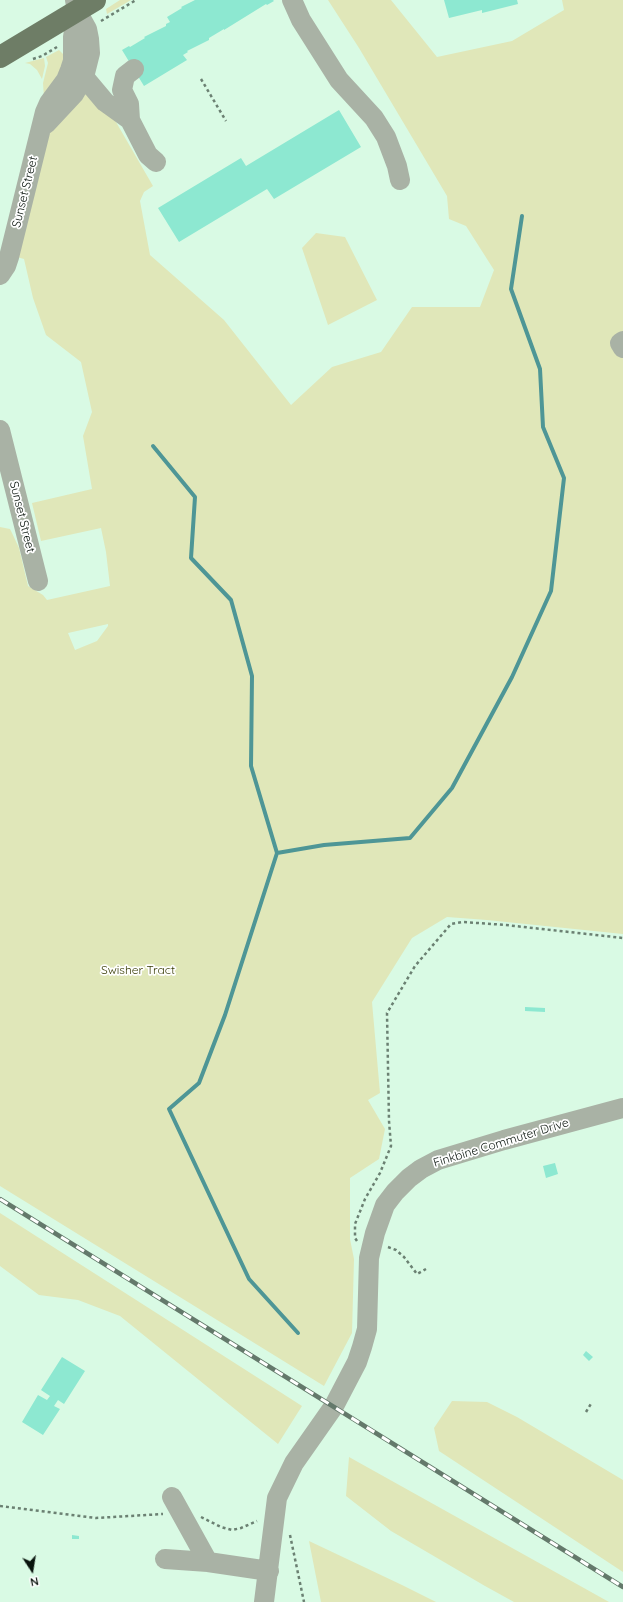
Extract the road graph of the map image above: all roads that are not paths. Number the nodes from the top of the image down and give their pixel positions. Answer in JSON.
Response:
{"nodes":[{"id":1,"x":95,"y":0,"type":"edge"},
{"id":2,"x":292,"y":0,"type":"edge"},
{"id":3,"x":76,"y":6,"type":"edge"},
{"id":4,"x":0,"y":57,"type":"edge"},
{"id":5,"x":134,"y":69,"type":"dead end"},
{"id":6,"x":84,"y":77,"type":"junction"},
{"id":7,"x":130,"y":120,"type":"junction"},
{"id":8,"x":41,"y":130,"type":"junction"},
{"id":9,"x":156,"y":162,"type":"dead end"},
{"id":10,"x":400,"y":180,"type":"dead end"},
{"id":11,"x":0,"y":275,"type":"edge"},
{"id":12,"x":623,"y":341,"type":"edge"},
{"id":13,"x":623,"y":348,"type":"edge"},
{"id":14,"x":0,"y":430,"type":"edge"},
{"id":15,"x":38,"y":581,"type":"dead end"},
{"id":16,"x":623,"y":1108,"type":"edge"},
{"id":17,"x":177,"y":1505,"type":"road end"},
{"id":18,"x":165,"y":1559,"type":"dead end"},
{"id":19,"x":208,"y":1562,"type":"junction"},
{"id":20,"x":269,"y":1571,"type":"junction"},
{"id":21,"x":264,"y":1602,"type":"edge"}],
"edges":[{"from":1,"to":3,"type":"main road"},
{"from":2,"to":10,"type":"street"},
{"from":3,"to":4,"type":"main road"},
{"from":3,"to":6,"type":"street","name":"Sunset Street"},
{"from":3,"to":8,"type":"street","name":"Sunset Street"},
{"from":5,"to":7,"type":"street"},
{"from":6,"to":7,"type":"street"},
{"from":6,"to":8,"type":"street","name":"Sunset Street"},
{"from":7,"to":9,"type":"street"},
{"from":8,"to":11,"type":"street","name":"Sunset Street"},
{"from":12,"to":13,"type":"street"},
{"from":14,"to":15,"type":"street","name":"Sunset Street"},
{"from":16,"to":20,"type":"street","name":"Finkbine Commuter Drive"},
{"from":17,"to":19,"type":"street"},
{"from":18,"to":19,"type":"street"},
{"from":19,"to":20,"type":"street"},
{"from":20,"to":21,"type":"street","name":"Finkbine Commuter Drive"}]}
